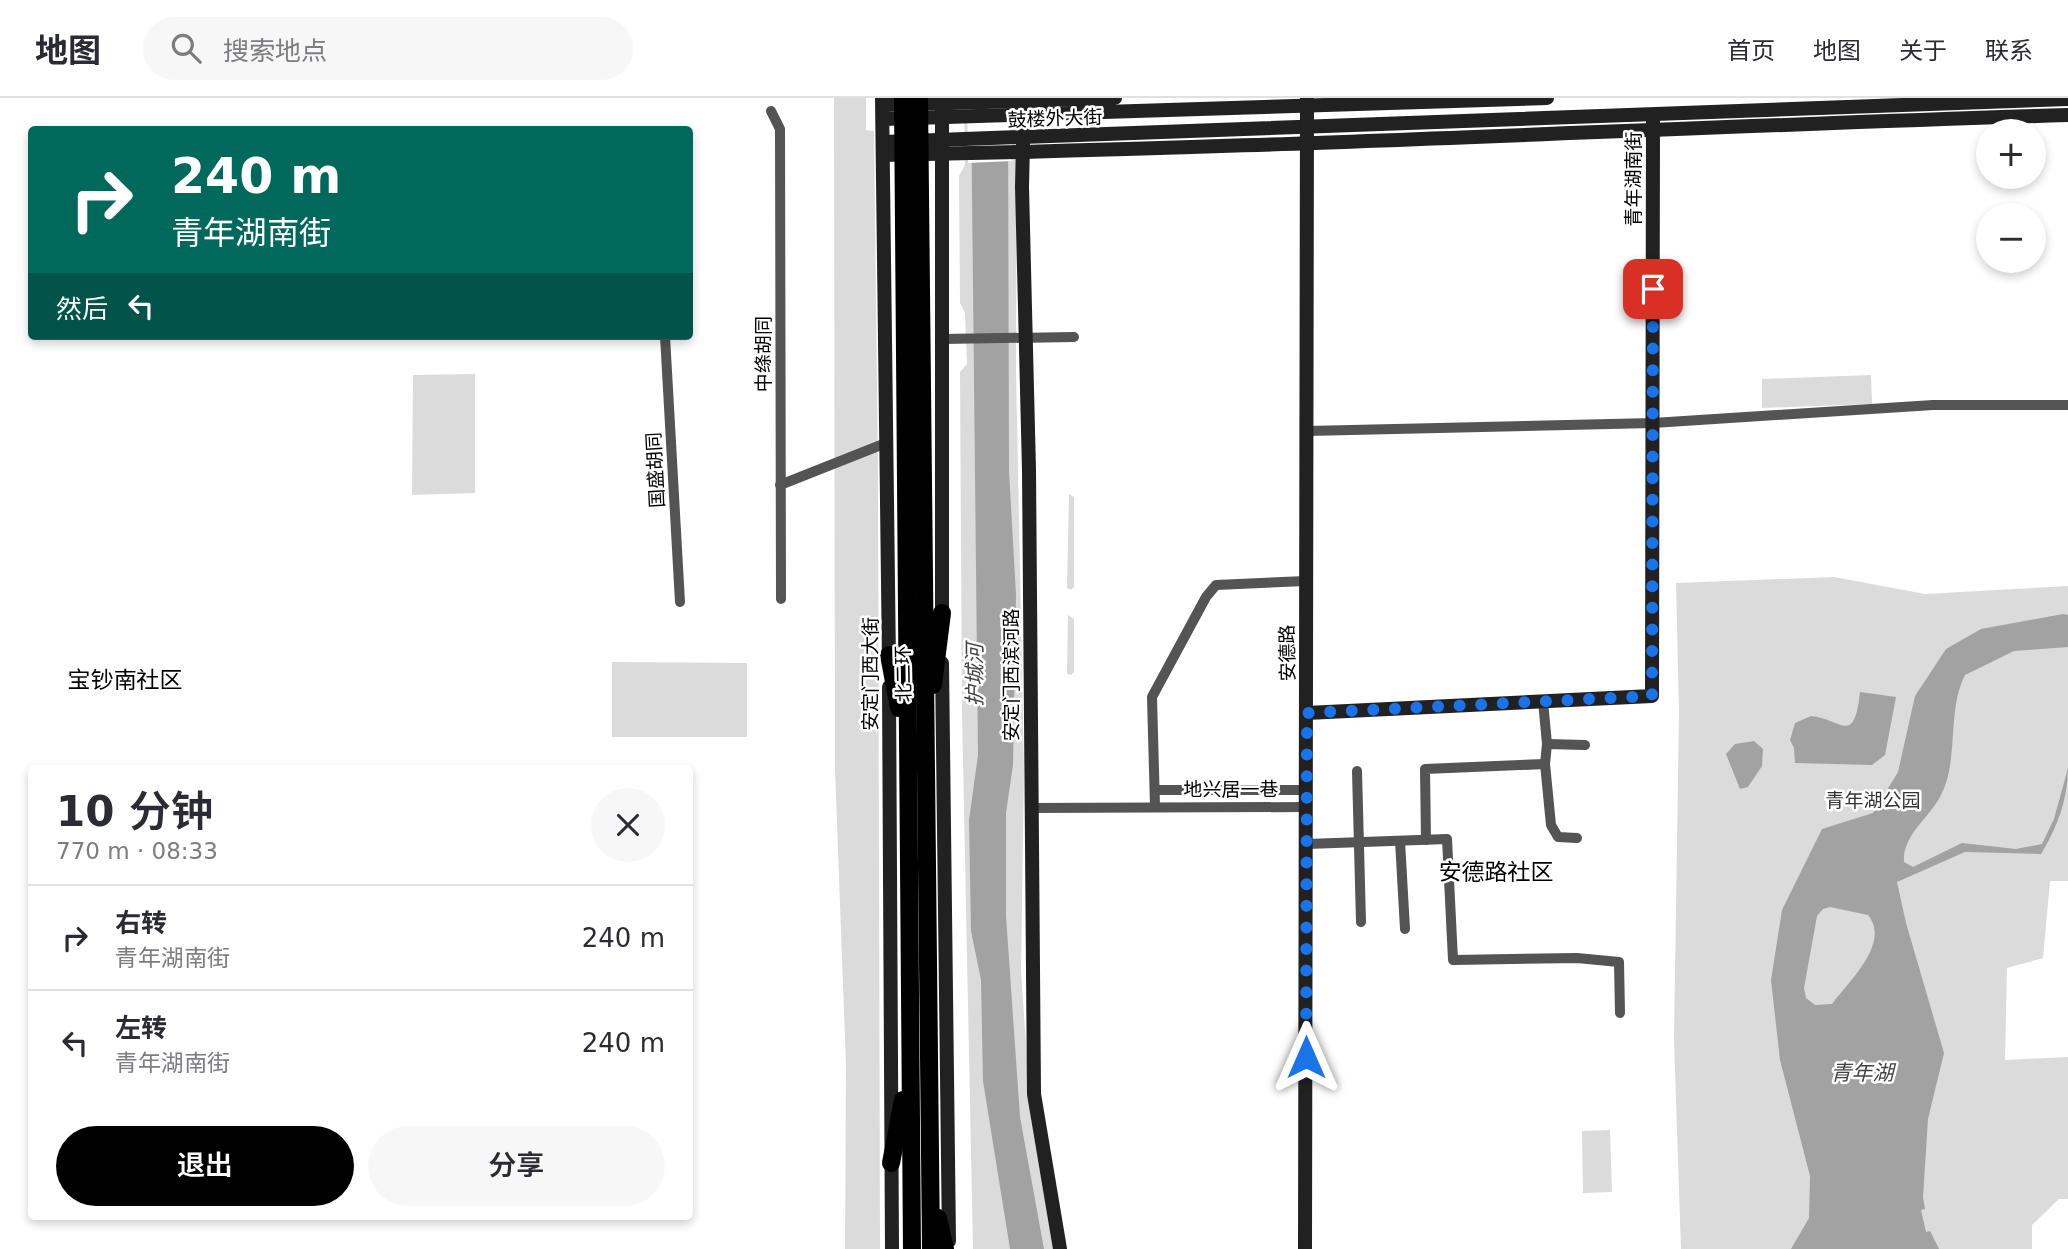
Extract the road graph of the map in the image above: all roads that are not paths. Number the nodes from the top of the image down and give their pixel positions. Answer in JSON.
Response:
{"nodes":[{"id":1,"x":903,"y":98,"type":"edge"},
{"id":2,"x":919,"y":98,"type":"edge"},
{"id":3,"x":1115,"y":98,"type":"edge"},
{"id":4,"x":1547,"y":98,"type":"edge"},
{"id":5,"x":2068,"y":99,"type":"edge"},
{"id":6,"x":1307,"y":102,"type":"edge"},
{"id":7,"x":1034,"y":105,"type":"edge"},
{"id":8,"x":883,"y":108,"type":"edge"},
{"id":9,"x":948,"y":109,"type":"edge"},
{"id":10,"x":771,"y":111,"type":"dead end"},
{"id":11,"x":2068,"y":115,"type":"edge"},
{"id":12,"x":1653,"y":121,"type":"junction"},
{"id":13,"x":1307,"y":127,"type":"junction"},
{"id":14,"x":1040,"y":144,"type":"junction"},
{"id":15,"x":1307,"y":144,"type":"junction"},
{"id":16,"x":942,"y":148,"type":"junction"},
{"id":17,"x":883,"y":149,"type":"junction"},
{"id":18,"x":884,"y":180,"type":"junction"},
{"id":19,"x":942,"y":180,"type":"junction"},
{"id":20,"x":1074,"y":337,"type":"dead end"},
{"id":21,"x":949,"y":339,"type":"junction"},
{"id":22,"x":665,"y":340,"type":"edge"},
{"id":23,"x":2068,"y":405,"type":"edge"},
{"id":24,"x":1653,"y":423,"type":"junction"},
{"id":25,"x":1307,"y":431,"type":"junction"},
{"id":26,"x":886,"y":443,"type":"junction"},
{"id":27,"x":780,"y":485,"type":"junction"},
{"id":28,"x":1306,"y":582,"type":"junction"},
{"id":29,"x":781,"y":599,"type":"dead end"},
{"id":30,"x":680,"y":602,"type":"dead end"},
{"id":31,"x":942,"y":613,"type":"junction"},
{"id":32,"x":889,"y":655,"type":"junction"},
{"id":33,"x":1543,"y":701,"type":"junction"},
{"id":34,"x":1307,"y":713,"type":"junction"},
{"id":35,"x":1547,"y":744,"type":"junction"},
{"id":36,"x":1585,"y":745,"type":"dead end"},
{"id":37,"x":916,"y":759,"type":"junction"},
{"id":38,"x":1545,"y":764,"type":"junction"},
{"id":39,"x":1357,"y":771,"type":"dead end"},
{"id":40,"x":1156,"y":790,"type":"junction"},
{"id":41,"x":1306,"y":790,"type":"junction"},
{"id":42,"x":1155,"y":806,"type":"junction"},
{"id":43,"x":1306,"y":807,"type":"junction"},
{"id":44,"x":1031,"y":808,"type":"junction"},
{"id":45,"x":1577,"y":838,"type":"dead end"},
{"id":46,"x":1426,"y":840,"type":"junction"},
{"id":47,"x":1400,"y":841,"type":"junction"},
{"id":48,"x":1358,"y":842,"type":"junction"},
{"id":49,"x":1307,"y":844,"type":"junction"},
{"id":50,"x":1361,"y":922,"type":"dead end"},
{"id":51,"x":1405,"y":929,"type":"dead end"},
{"id":52,"x":1620,"y":1013,"type":"dead end"},
{"id":53,"x":910,"y":1059,"type":"junction"},
{"id":54,"x":891,"y":1163,"type":"junction"},
{"id":55,"x":930,"y":1186,"type":"junction"},
{"id":56,"x":892,"y":1249,"type":"edge"},
{"id":57,"x":912,"y":1249,"type":"edge"},
{"id":58,"x":931,"y":1249,"type":"edge"},
{"id":59,"x":947,"y":1249,"type":"edge"},
{"id":60,"x":1060,"y":1249,"type":"edge"},
{"id":61,"x":1305,"y":1249,"type":"edge"}],
"edges":[{"from":1,"to":37,"type":"highway","name":"北二环"},
{"from":2,"to":37,"type":"highway","name":"北二环"},
{"from":3,"to":7,"type":"street","name":"鼓楼外大街"},
{"from":4,"to":6,"type":"street","name":"鼓楼外大街"},
{"from":5,"to":12,"type":"street","name":"鼓楼外大街"},
{"from":6,"to":7,"type":"street","name":"鼓楼外大街"},
{"from":6,"to":13,"type":"street","name":"安德路"},
{"from":7,"to":9,"type":"street","name":"鼓楼外大街"},
{"from":7,"to":44,"type":"street","name":"安定门西滨河路"},
{"from":8,"to":9,"type":"street","name":"鼓楼外大街"},
{"from":8,"to":17,"type":"street","name":"安定门西大街"},
{"from":9,"to":16,"type":"street"},
{"from":10,"to":27,"type":"street","name":"中绦胡同"},
{"from":11,"to":12,"type":"street","name":"鼓楼外大街"},
{"from":12,"to":13,"type":"street","name":"鼓楼外大街"},
{"from":12,"to":15,"type":"street","name":"鼓楼外大街"},
{"from":12,"to":24,"type":"street","name":"青年湖南街"},
{"from":13,"to":14,"type":"street","name":"鼓楼外大街"},
{"from":13,"to":15,"type":"street","name":"安德路"},
{"from":14,"to":15,"type":"street","name":"鼓楼外大街"},
{"from":14,"to":16,"type":"street","name":"鼓楼外大街"},
{"from":15,"to":25,"type":"street","name":"安德路"},
{"from":16,"to":17,"type":"street","name":"鼓楼外大街"},
{"from":16,"to":19,"type":"street"},
{"from":17,"to":18,"type":"street","name":"安定门西大街"},
{"from":18,"to":19,"type":"street"},
{"from":18,"to":26,"type":"street","name":"安定门西大街"},
{"from":19,"to":21,"type":"street"},
{"from":20,"to":21,"type":"street"},
{"from":21,"to":31,"type":"street"},
{"from":22,"to":30,"type":"street","name":"国盛胡同"},
{"from":23,"to":24,"type":"street"},
{"from":24,"to":25,"type":"street"},
{"from":24,"to":33,"type":"street","name":"青年湖南街"},
{"from":25,"to":28,"type":"street","name":"安德路"},
{"from":26,"to":27,"type":"street"},
{"from":26,"to":32,"type":"street","name":"安定门西大街"},
{"from":27,"to":29,"type":"street","name":"中绦胡同"},
{"from":28,"to":34,"type":"street","name":"安德路"},
{"from":28,"to":40,"type":"street"},
{"from":31,"to":37,"type":"highway"},
{"from":31,"to":59,"type":"street"},
{"from":32,"to":37,"type":"highway"},
{"from":32,"to":54,"type":"street","name":"安定门西大街"},
{"from":33,"to":34,"type":"street","name":"青年湖南街"},
{"from":33,"to":35,"type":"street"},
{"from":34,"to":41,"type":"street","name":"安德路"},
{"from":35,"to":36,"type":"street"},
{"from":35,"to":38,"type":"street"},
{"from":37,"to":53,"type":"highway","name":"北二环"},
{"from":37,"to":55,"type":"highway","name":"北二环"},
{"from":38,"to":45,"type":"street"},
{"from":38,"to":46,"type":"street"},
{"from":39,"to":48,"type":"street"},
{"from":40,"to":41,"type":"street","name":"地兴居一巷"},
{"from":40,"to":42,"type":"street"},
{"from":41,"to":43,"type":"street","name":"安德路"},
{"from":42,"to":43,"type":"street","name":"地兴居一巷"},
{"from":42,"to":44,"type":"street","name":"地兴居一巷"},
{"from":43,"to":49,"type":"street","name":"安德路"},
{"from":44,"to":60,"type":"street","name":"安定门西滨河路"},
{"from":46,"to":47,"type":"street"},
{"from":46,"to":52,"type":"street"},
{"from":47,"to":48,"type":"street"},
{"from":47,"to":51,"type":"street"},
{"from":48,"to":49,"type":"street"},
{"from":48,"to":50,"type":"street"},
{"from":49,"to":61,"type":"street","name":"安德路"},
{"from":53,"to":54,"type":"highway"},
{"from":53,"to":57,"type":"highway","name":"北二环"},
{"from":54,"to":56,"type":"street","name":"安定门西大街"},
{"from":55,"to":58,"type":"highway","name":"北二环"},
{"from":55,"to":59,"type":"highway"}]}
